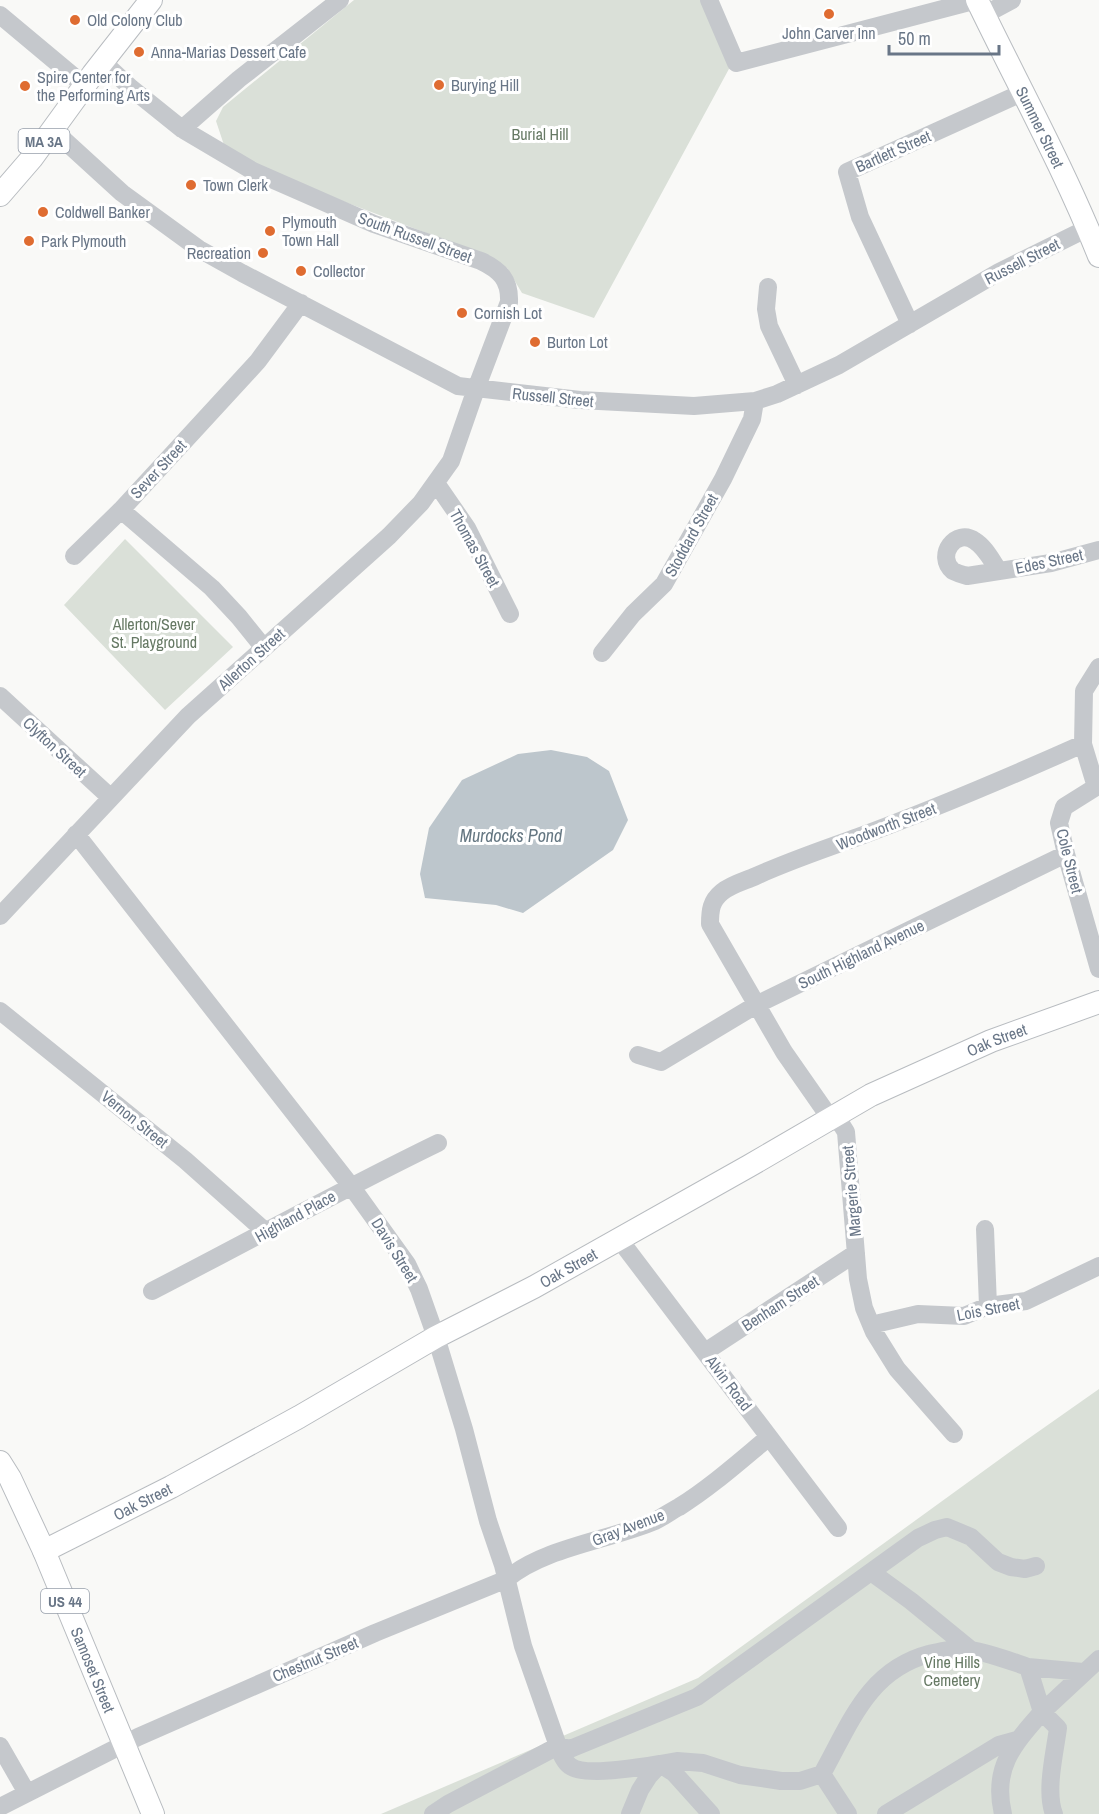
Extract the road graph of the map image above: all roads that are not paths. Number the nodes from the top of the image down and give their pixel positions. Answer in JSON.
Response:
{"nodes":[{"id":1,"x":151,"y":0,"type":"edge"},
{"id":2,"x":340,"y":0,"type":"edge"},
{"id":3,"x":709,"y":0,"type":"edge"},
{"id":4,"x":1012,"y":0,"type":"edge"},
{"id":5,"x":981,"y":7,"type":"edge"},
{"id":6,"x":0,"y":15,"type":"edge"},
{"id":7,"x":103,"y":62,"type":"junction"},
{"id":8,"x":85,"y":86,"type":"junction"},
{"id":9,"x":1024,"y":92,"type":"junction"},
{"id":10,"x":182,"y":129,"type":"junction"},
{"id":11,"x":53,"y":130,"type":"junction"},
{"id":12,"x":0,"y":195,"type":"edge"},
{"id":13,"x":1095,"y":241,"type":"edge"},
{"id":14,"x":768,"y":287,"type":"dead end"},
{"id":15,"x":301,"y":303,"type":"junction"},
{"id":16,"x":910,"y":324,"type":"junction"},
{"id":17,"x":797,"y":385,"type":"junction"},
{"id":18,"x":476,"y":389,"type":"junction"},
{"id":19,"x":755,"y":401,"type":"junction"},
{"id":20,"x":436,"y":483,"type":"junction"},
{"id":21,"x":121,"y":510,"type":"junction"},
{"id":22,"x":1099,"y":550,"type":"edge"},
{"id":23,"x":74,"y":556,"type":"dead end"},
{"id":24,"x":999,"y":571,"type":"dead end"},
{"id":25,"x":510,"y":614,"type":"dead end"},
{"id":26,"x":264,"y":648,"type":"junction"},
{"id":27,"x":602,"y":653,"type":"dead end"},
{"id":28,"x":1099,"y":667,"type":"edge"},
{"id":29,"x":0,"y":696,"type":"edge"},
{"id":30,"x":1083,"y":744,"type":"junction"},
{"id":31,"x":110,"y":797,"type":"junction"},
{"id":32,"x":76,"y":834,"type":"junction"},
{"id":33,"x":1066,"y":854,"type":"junction"},
{"id":34,"x":0,"y":916,"type":"edge"},
{"id":35,"x":710,"y":924,"type":"joint"},
{"id":36,"x":1099,"y":969,"type":"edge"},
{"id":37,"x":1099,"y":1002,"type":"edge"},
{"id":38,"x":756,"y":1005,"type":"junction"},
{"id":39,"x":0,"y":1011,"type":"edge"},
{"id":40,"x":638,"y":1055,"type":"dead end"},
{"id":41,"x":830,"y":1118,"type":"junction"},
{"id":42,"x":438,"y":1143,"type":"dead end"},
{"id":43,"x":351,"y":1186,"type":"junction"},
{"id":44,"x":985,"y":1229,"type":"dead end"},
{"id":45,"x":266,"y":1232,"type":"junction"},
{"id":46,"x":619,"y":1239,"type":"junction"},
{"id":47,"x":856,"y":1253,"type":"junction"},
{"id":48,"x":1099,"y":1266,"type":"edge"},
{"id":49,"x":152,"y":1291,"type":"dead end"},
{"id":50,"x":988,"y":1306,"type":"junction"},
{"id":51,"x":871,"y":1325,"type":"junction"},
{"id":52,"x":436,"y":1337,"type":"junction"},
{"id":53,"x":705,"y":1352,"type":"junction"},
{"id":54,"x":954,"y":1434,"type":"dead end"},
{"id":55,"x":769,"y":1437,"type":"junction"},
{"id":56,"x":0,"y":1462,"type":"edge"},
{"id":57,"x":838,"y":1528,"type":"dead end"},
{"id":58,"x":44,"y":1551,"type":"junction"},
{"id":59,"x":1036,"y":1566,"type":"dead end"},
{"id":60,"x":871,"y":1572,"type":"junction"},
{"id":61,"x":507,"y":1579,"type":"junction"},
{"id":62,"x":971,"y":1650,"type":"junction"},
{"id":63,"x":1099,"y":1659,"type":"edge"},
{"id":64,"x":1028,"y":1667,"type":"junction"},
{"id":65,"x":1083,"y":1672,"type":"junction"},
{"id":66,"x":1042,"y":1712,"type":"junction"},
{"id":67,"x":1017,"y":1740,"type":"junction"},
{"id":68,"x":124,"y":1743,"type":"junction"},
{"id":69,"x":0,"y":1746,"type":"edge"},
{"id":70,"x":558,"y":1746,"type":"junction"},
{"id":71,"x":660,"y":1764,"type":"junction"},
{"id":72,"x":822,"y":1774,"type":"junction"},
{"id":73,"x":27,"y":1793,"type":"junction"},
{"id":74,"x":0,"y":1807,"type":"edge"},
{"id":75,"x":153,"y":1814,"type":"edge"},
{"id":76,"x":433,"y":1814,"type":"edge"},
{"id":77,"x":630,"y":1814,"type":"edge"},
{"id":78,"x":711,"y":1814,"type":"edge"},
{"id":79,"x":848,"y":1814,"type":"edge"},
{"id":80,"x":886,"y":1814,"type":"edge"},
{"id":81,"x":1003,"y":1814,"type":"edge"},
{"id":82,"x":1054,"y":1814,"type":"edge"}],
"edges":[{"from":1,"to":7,"type":"main road","number":"MA 3A"},
{"from":2,"to":10,"type":"street"},
{"from":3,"to":5,"type":"street"},
{"from":4,"to":5,"type":"street"},
{"from":5,"to":9,"type":"main road","name":"Summer Street"},
{"from":6,"to":8,"type":"street"},
{"from":7,"to":8,"type":"main road","number":"MA 3A"},
{"from":7,"to":10,"type":"street","name":"South Russell Street"},
{"from":8,"to":11,"type":"main road","number":"MA 3A"},
{"from":9,"to":13,"type":"main road","name":"Summer Street"},
{"from":9,"to":16,"type":"street","name":"Bartlett Street"},
{"from":10,"to":18,"type":"street","name":"South Russell Street"},
{"from":11,"to":12,"type":"main road","number":"MA 3A"},
{"from":11,"to":15,"type":"street","name":"Russell Street"},
{"from":13,"to":16,"type":"street","name":"Russell Street"},
{"from":14,"to":17,"type":"street"},
{"from":15,"to":18,"type":"street","name":"Russell Street"},
{"from":15,"to":21,"type":"street","name":"Sever Street"},
{"from":16,"to":17,"type":"street","name":"Russell Street"},
{"from":17,"to":19,"type":"street","name":"Russell Street"},
{"from":18,"to":19,"type":"street","name":"Russell Street"},
{"from":18,"to":20,"type":"street","name":"Allerton Street"},
{"from":19,"to":27,"type":"street","name":"Stoddard Street"},
{"from":20,"to":25,"type":"street","name":"Thomas Street"},
{"from":20,"to":26,"type":"street","name":"Allerton Street"},
{"from":21,"to":23,"type":"street"},
{"from":21,"to":26,"type":"street","name":"Sever Street"},
{"from":22,"to":24,"type":"street","name":"Edes Street"},
{"from":26,"to":31,"type":"street","name":"Allerton Street"},
{"from":28,"to":30,"type":"street","name":"Cole Street"},
{"from":29,"to":31,"type":"street","name":"Clyfton Street"},
{"from":30,"to":33,"type":"street","name":"Cole Street"},
{"from":30,"to":35,"type":"street","name":"Woodworth Street"},
{"from":31,"to":32,"type":"street","name":"Allerton Street"},
{"from":32,"to":34,"type":"street","name":"Allerton Street"},
{"from":32,"to":43,"type":"street","name":"Davis Street"},
{"from":33,"to":36,"type":"street","name":"Cole Street"},
{"from":33,"to":38,"type":"street","name":"South Highland Avenue"},
{"from":35,"to":38,"type":"street","name":"Margerie Street"},
{"from":37,"to":41,"type":"main road","name":"Oak Street"},
{"from":38,"to":40,"type":"street","name":"South Highland Avenue"},
{"from":38,"to":41,"type":"street","name":"Margerie Street"},
{"from":39,"to":45,"type":"street","name":"Vernon Street"},
{"from":41,"to":46,"type":"main road","name":"Oak Street"},
{"from":41,"to":47,"type":"street","name":"Margerie Street"},
{"from":42,"to":43,"type":"street","name":"Highland Place"},
{"from":43,"to":45,"type":"street","name":"Highland Place"},
{"from":43,"to":52,"type":"street","name":"Davis Street"},
{"from":44,"to":50,"type":"street"},
{"from":45,"to":49,"type":"street","name":"Highland Place"},
{"from":46,"to":52,"type":"main road","name":"Oak Street"},
{"from":46,"to":53,"type":"street","name":"Alvin Road"},
{"from":47,"to":51,"type":"street","name":"Margerie Street"},
{"from":47,"to":53,"type":"street","name":"Benham Street"},
{"from":48,"to":50,"type":"street","name":"Lois Street"},
{"from":50,"to":51,"type":"street","name":"Lois Street"},
{"from":51,"to":54,"type":"street","name":"Margerie Street"},
{"from":52,"to":58,"type":"main road","name":"Oak Street"},
{"from":52,"to":61,"type":"street","name":"Davis Street"},
{"from":53,"to":55,"type":"street","name":"Alvin Road"},
{"from":55,"to":57,"type":"street","name":"Alvin Road"},
{"from":55,"to":61,"type":"street","name":"Gray Avenue"},
{"from":56,"to":58,"type":"main road","name":"Samoset Street","number":"US 44"},
{"from":58,"to":68,"type":"main road","name":"Samoset Street","number":"US 44"},
{"from":59,"to":60,"type":"street"},
{"from":60,"to":62,"type":"street"},
{"from":60,"to":70,"type":"street"},
{"from":61,"to":68,"type":"street","name":"Chestnut Street"},
{"from":61,"to":70,"type":"street","name":"Davis Street"},
{"from":62,"to":64,"type":"street"},
{"from":62,"to":72,"type":"street"},
{"from":63,"to":65,"type":"street"},
{"from":64,"to":65,"type":"street"},
{"from":64,"to":66,"type":"street"},
{"from":65,"to":66,"type":"street"},
{"from":66,"to":67,"type":"street"},
{"from":66,"to":82,"type":"street"},
{"from":67,"to":80,"type":"street"},
{"from":67,"to":81,"type":"street"},
{"from":68,"to":73,"type":"street","name":"Chestnut Street"},
{"from":68,"to":75,"type":"main road","name":"Samoset Street","number":"US 44"},
{"from":69,"to":73,"type":"street"},
{"from":70,"to":71,"type":"street","name":"Davis Street"},
{"from":70,"to":76,"type":"street"},
{"from":71,"to":72,"type":"street"},
{"from":71,"to":77,"type":"street"},
{"from":71,"to":78,"type":"street"},
{"from":72,"to":79,"type":"street"},
{"from":73,"to":74,"type":"street","name":"Chestnut Street"}]}
